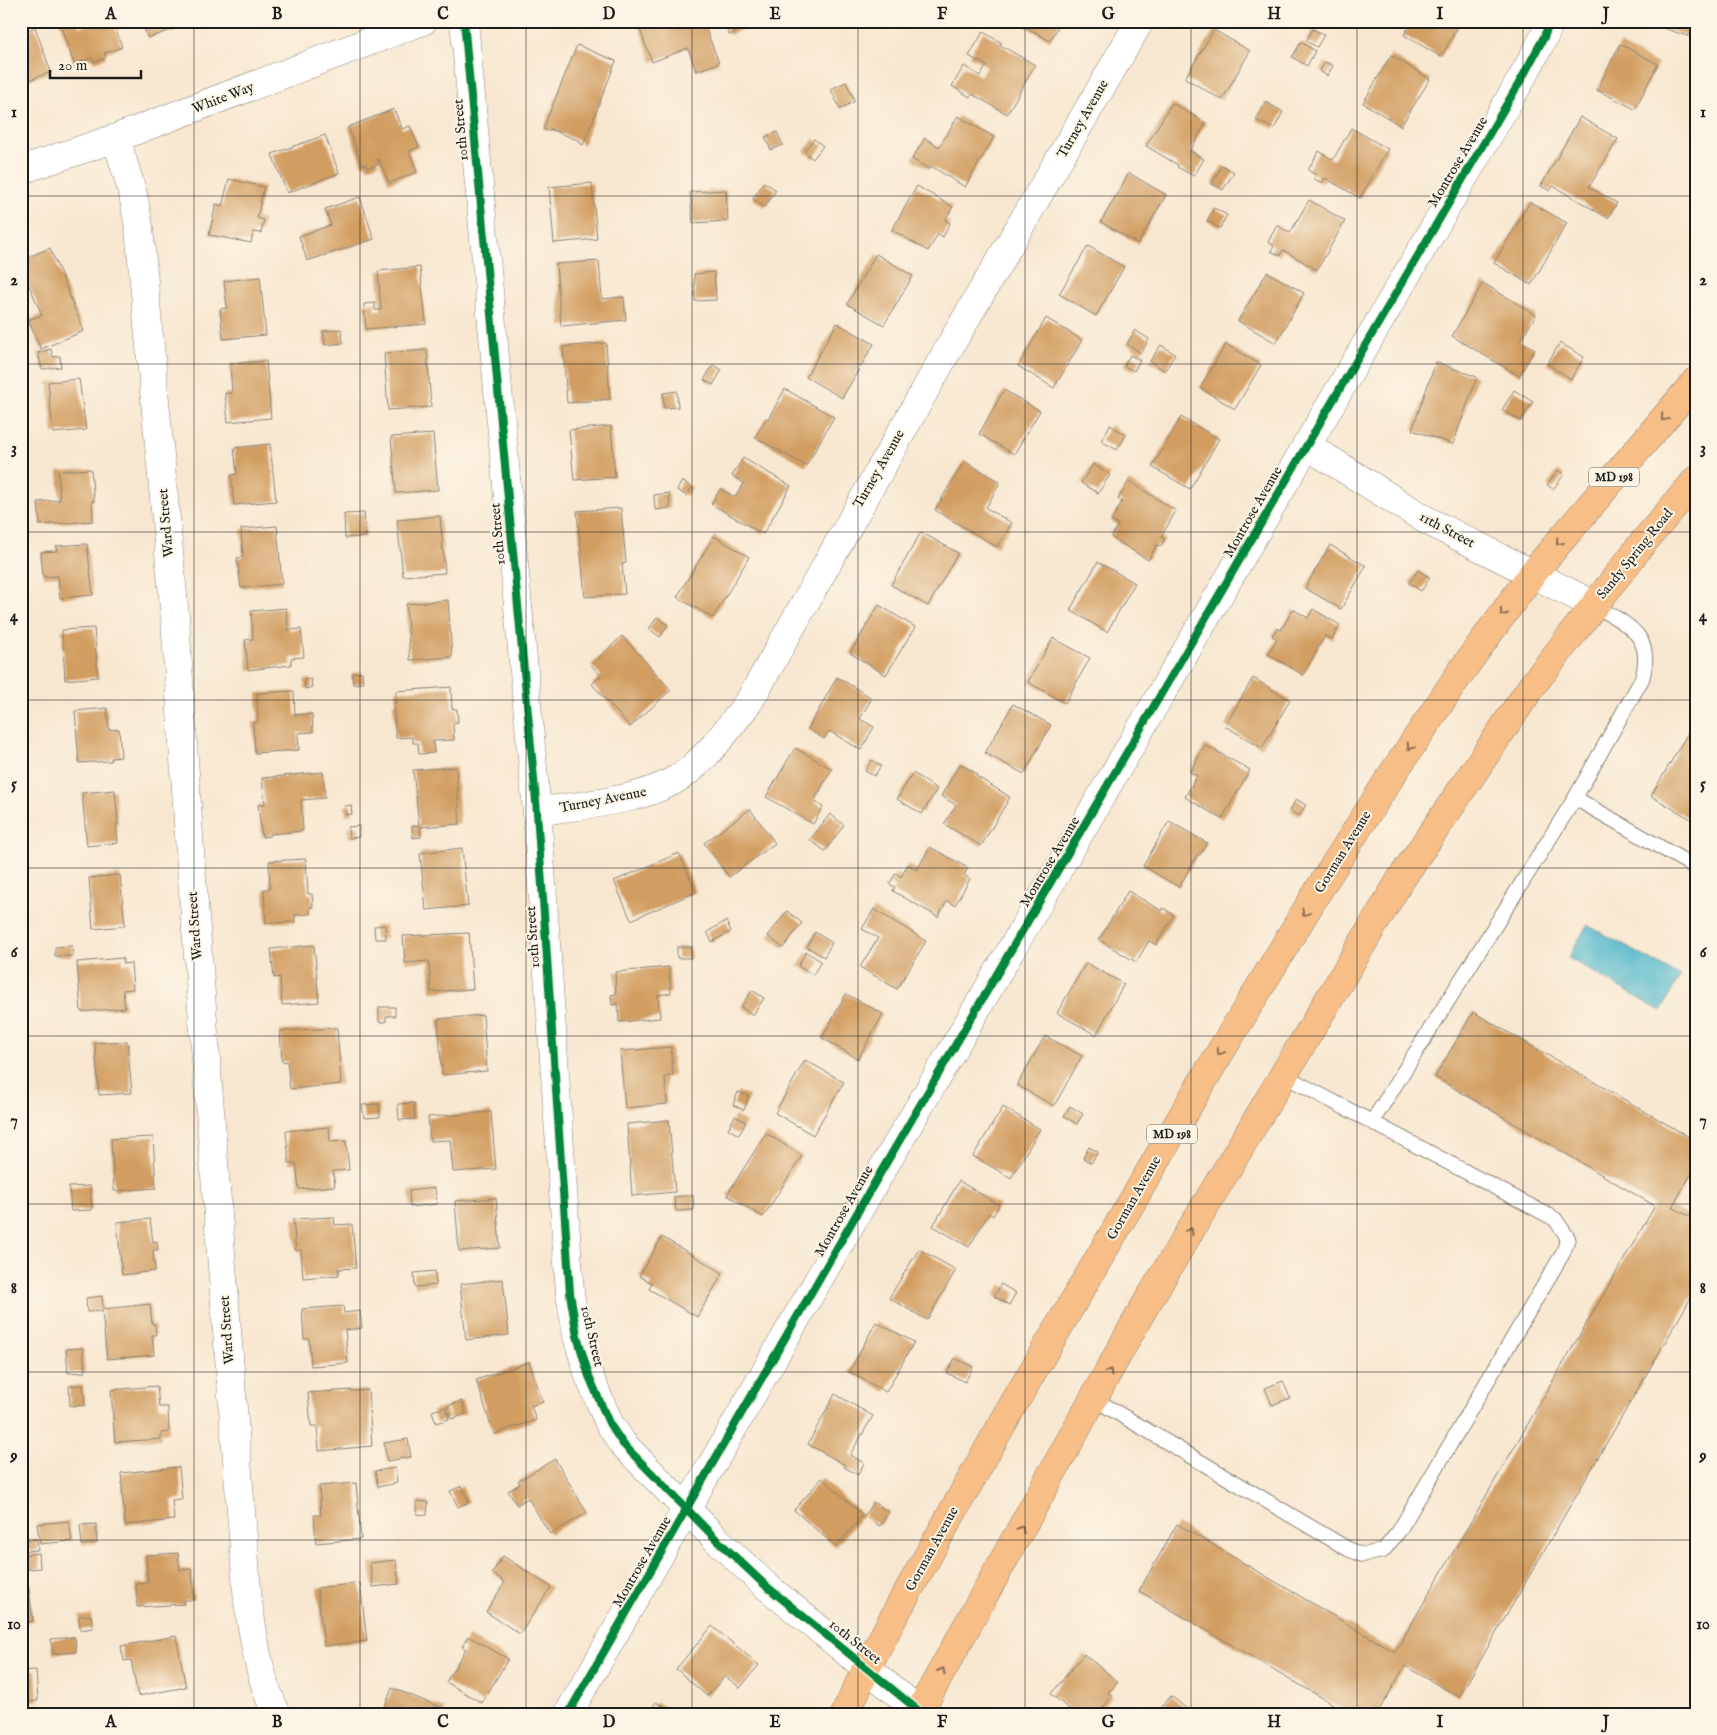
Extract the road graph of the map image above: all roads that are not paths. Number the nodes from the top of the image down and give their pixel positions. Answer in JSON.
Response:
{"nodes":[{"id":1,"x":423,"y":21,"type":"edge"},
{"id":2,"x":464,"y":21,"type":"edge"},
{"id":3,"x":1140,"y":21,"type":"edge"},
{"id":4,"x":1550,"y":21,"type":"edge"},
{"id":5,"x":116,"y":138,"type":"junction"},
{"id":6,"x":21,"y":170,"type":"edge"},
{"id":7,"x":1696,"y":381,"type":"edge"},
{"id":8,"x":1306,"y":446,"type":"junction"},
{"id":9,"x":1696,"y":480,"type":"edge"},
{"id":10,"x":1532,"y":574,"type":"junction"},
{"id":11,"x":1594,"y":604,"type":"junction"},
{"id":12,"x":1575,"y":798,"type":"junction"},
{"id":13,"x":536,"y":812,"type":"junction"},
{"id":14,"x":1693,"y":866,"type":"dead end"},
{"id":15,"x":1283,"y":1075,"type":"junction"},
{"id":16,"x":1372,"y":1122,"type":"junction"},
{"id":17,"x":1094,"y":1399,"type":"junction"},
{"id":18,"x":687,"y":1510,"type":"junction"},
{"id":19,"x":867,"y":1668,"type":"junction"},
{"id":20,"x":919,"y":1712,"type":"edge"},
{"id":21,"x":278,"y":1714,"type":"edge"},
{"id":22,"x":568,"y":1714,"type":"edge"},
{"id":23,"x":845,"y":1714,"type":"edge"}],
"edges":[{"from":1,"to":5,"type":"street","name":"White Way"},
{"from":2,"to":13,"type":"street","name":"10th Street"},
{"from":3,"to":13,"type":"street","name":"Turney Avenue"},
{"from":4,"to":8,"type":"street","name":"Montrose Avenue"},
{"from":5,"to":6,"type":"street","name":"White Way"},
{"from":5,"to":21,"type":"street","name":"Ward Street"},
{"from":7,"to":10,"type":"main road","number":"MD 198","one_way":true},
{"from":8,"to":10,"type":"street","name":"11th Street"},
{"from":8,"to":18,"type":"street","name":"Montrose Avenue"},
{"from":9,"to":11,"type":"main road","name":"Sandy Spring Road"},
{"from":10,"to":11,"type":"street","name":"11th Street"},
{"from":10,"to":19,"type":"main road","name":"Gorman Avenue","number":"MD 198","one_way":true},
{"from":11,"to":12,"type":"lane"},
{"from":11,"to":15,"type":"main road"},
{"from":12,"to":14,"type":"lane"},
{"from":12,"to":16,"type":"lane"},
{"from":13,"to":18,"type":"street","name":"10th Street"},
{"from":15,"to":16,"type":"lane"},
{"from":17,"to":15,"type":"main road","one_way":true},
{"from":16,"to":17,"type":"lane"},
{"from":20,"to":17,"type":"main road","one_way":true},
{"from":18,"to":19,"type":"street","name":"10th Street"},
{"from":18,"to":22,"type":"street","name":"Montrose Avenue"},
{"from":19,"to":20,"type":"street","name":"10th Street"},
{"from":19,"to":23,"type":"main road","name":"Gorman Avenue","number":"MD 198"}]}
